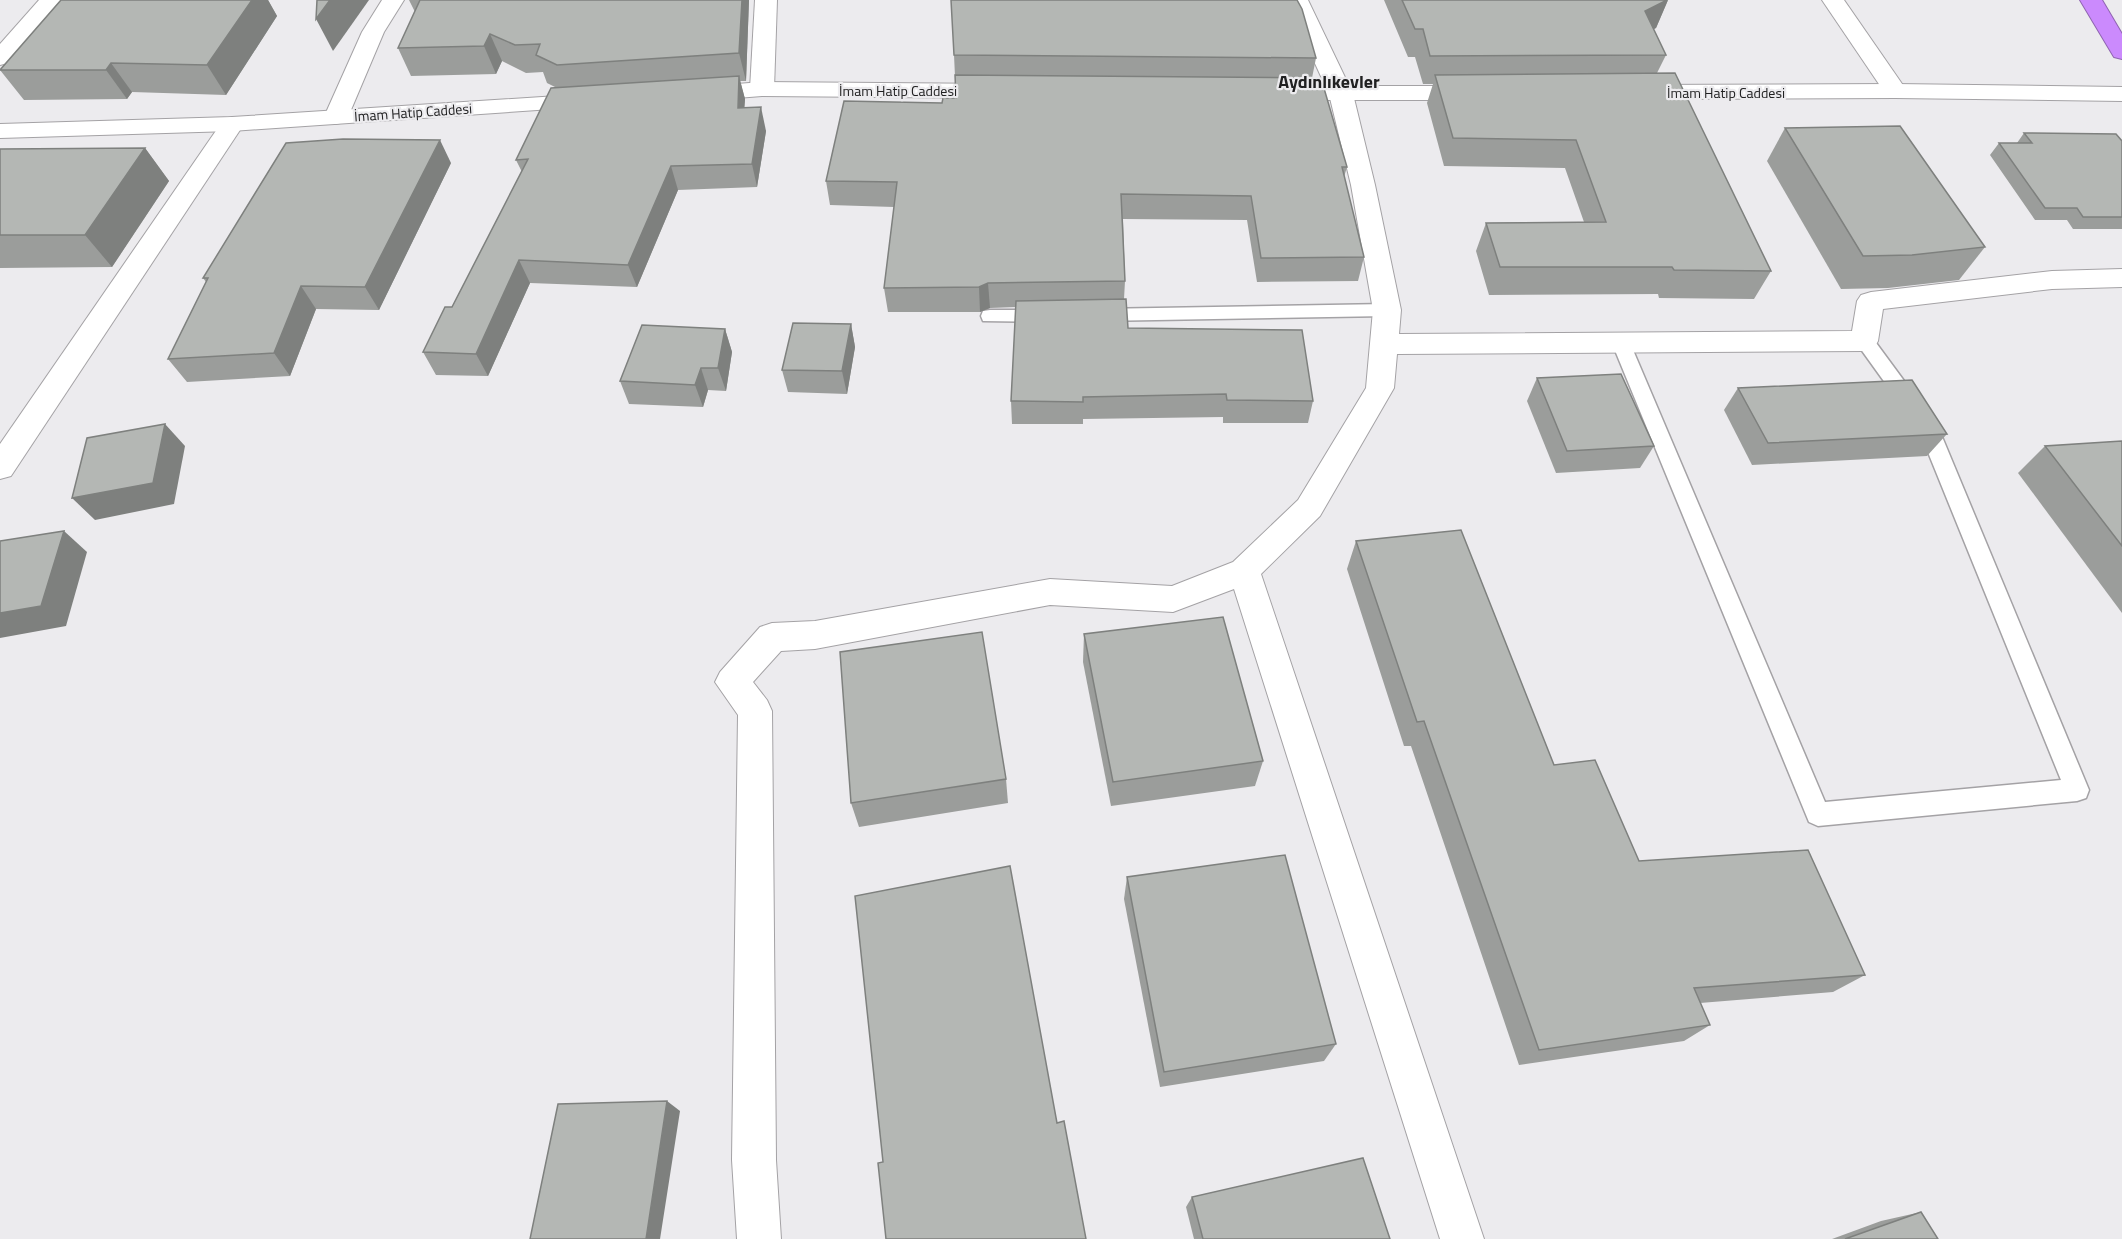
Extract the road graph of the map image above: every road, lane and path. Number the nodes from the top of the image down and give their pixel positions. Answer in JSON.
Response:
{"nodes":[{"id":1,"x":51,"y":0,"type":"edge"},
{"id":2,"x":393,"y":0,"type":"edge"},
{"id":3,"x":766,"y":0,"type":"edge"},
{"id":4,"x":1297,"y":0,"type":"edge"},
{"id":5,"x":1833,"y":0,"type":"edge"},
{"id":6,"x":2091,"y":0,"type":"edge"},
{"id":7,"x":2122,"y":52,"type":"edge"},
{"id":8,"x":0,"y":58,"type":"edge"},
{"id":9,"x":762,"y":89,"type":"junction"},
{"id":10,"x":1022,"y":91,"type":"edge"},
{"id":11,"x":1895,"y":91,"type":"junction"},
{"id":12,"x":1258,"y":93,"type":"edge"},
{"id":13,"x":1494,"y":93,"type":"edge"},
{"id":14,"x":1612,"y":93,"type":"edge"},
{"id":15,"x":1341,"y":94,"type":"junction"},
{"id":16,"x":2122,"y":94,"type":"edge"},
{"id":17,"x":679,"y":95,"type":"edge"},
{"id":18,"x":608,"y":99,"type":"edge"},
{"id":19,"x":336,"y":117,"type":"junction"},
{"id":20,"x":232,"y":124,"type":"junction"},
{"id":21,"x":0,"y":130,"type":"edge"},
{"id":22,"x":2122,"y":278,"type":"edge"},
{"id":23,"x":1387,"y":310,"type":"junction"},
{"id":24,"x":1060,"y":315,"type":"edge"},
{"id":25,"x":1084,"y":315,"type":"edge"},
{"id":26,"x":990,"y":316,"type":"dead end"},
{"id":27,"x":1864,"y":341,"type":"junction"},
{"id":28,"x":1622,"y":343,"type":"junction"},
{"id":29,"x":1384,"y":345,"type":"junction"},
{"id":30,"x":0,"y":468,"type":"edge"},
{"id":31,"x":1244,"y":571,"type":"junction"},
{"id":32,"x":759,"y":1239,"type":"edge"},
{"id":33,"x":1462,"y":1239,"type":"edge"}],
"edges":[{"from":1,"to":8,"type":"street"},
{"from":2,"to":19,"type":"street"},
{"from":3,"to":9,"type":"street"},
{"from":4,"to":15,"type":"street"},
{"from":5,"to":11,"type":"street"},
{"from":6,"to":7,"type":"highway"},
{"from":9,"to":10,"type":"street","name":"İmam Hatip Caddesi"},
{"from":9,"to":17,"type":"street","name":"İmam Hatip Caddesi"},
{"from":11,"to":14,"type":"street","name":"İmam Hatip Caddesi"},
{"from":11,"to":16,"type":"street","name":"İmam Hatip Caddesi"},
{"from":12,"to":15,"type":"street"},
{"from":13,"to":15,"type":"street"},
{"from":15,"to":23,"type":"street"},
{"from":18,"to":19,"type":"street","name":"İmam Hatip Caddesi"},
{"from":19,"to":20,"type":"street","name":"İmam Hatip Caddesi"},
{"from":20,"to":21,"type":"street","name":"İmam Hatip Caddesi"},
{"from":20,"to":30,"type":"street"},
{"from":22,"to":27,"type":"street"},
{"from":23,"to":25,"type":"lane"},
{"from":23,"to":29,"type":"street"},
{"from":24,"to":26,"type":"lane"},
{"from":27,"to":28,"type":"street"},
{"from":27,"to":28,"type":"lane"},
{"from":28,"to":29,"type":"street"},
{"from":29,"to":31,"type":"street"},
{"from":31,"to":32,"type":"street"},
{"from":31,"to":33,"type":"street"}]}
